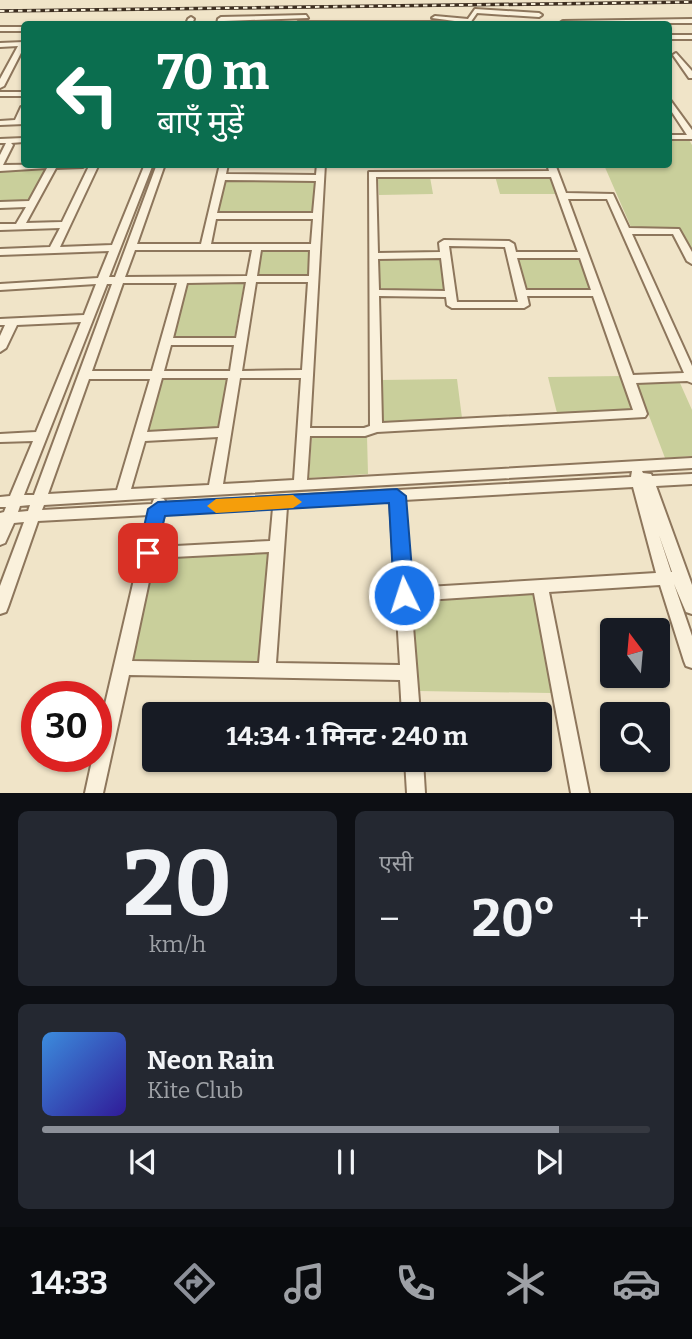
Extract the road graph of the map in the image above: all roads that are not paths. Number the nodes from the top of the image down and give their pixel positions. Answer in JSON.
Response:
{"nodes":[{"id":1,"x":453,"y":12,"type":"dead end"},
{"id":2,"x":492,"y":12,"type":"junction"},
{"id":3,"x":611,"y":12,"type":"dead end"},
{"id":4,"x":306,"y":17,"type":"dead end"},
{"id":5,"x":435,"y":20,"type":"edge"},
{"id":6,"x":450,"y":20,"type":"junction"},
{"id":7,"x":221,"y":21,"type":"edge"},
{"id":8,"x":241,"y":21,"type":"edge"},
{"id":9,"x":262,"y":21,"type":"edge"},
{"id":10,"x":401,"y":21,"type":"edge"},
{"id":11,"x":489,"y":21,"type":"edge"},
{"id":12,"x":537,"y":21,"type":"edge"},
{"id":13,"x":618,"y":21,"type":"edge"},
{"id":14,"x":692,"y":21,"type":"edge"},
{"id":15,"x":672,"y":22,"type":"edge"},
{"id":16,"x":0,"y":29,"type":"edge"},
{"id":17,"x":21,"y":29,"type":"edge"},
{"id":18,"x":692,"y":38,"type":"edge"},
{"id":19,"x":672,"y":39,"type":"edge"},
{"id":20,"x":0,"y":47,"type":"edge"},
{"id":21,"x":21,"y":47,"type":"edge"},
{"id":22,"x":21,"y":50,"type":"edge"},
{"id":23,"x":672,"y":61,"type":"edge"},
{"id":24,"x":21,"y":62,"type":"edge"},
{"id":25,"x":12,"y":64,"type":"junction"},
{"id":26,"x":0,"y":66,"type":"edge"},
{"id":27,"x":692,"y":76,"type":"edge"},
{"id":28,"x":0,"y":86,"type":"edge"},
{"id":29,"x":0,"y":94,"type":"edge"},
{"id":30,"x":21,"y":94,"type":"edge"},
{"id":31,"x":672,"y":105,"type":"edge"},
{"id":32,"x":0,"y":123,"type":"edge"},
{"id":33,"x":21,"y":123,"type":"edge"},
{"id":34,"x":672,"y":136,"type":"edge"},
{"id":35,"x":692,"y":136,"type":"edge"},
{"id":36,"x":21,"y":142,"type":"edge"},
{"id":37,"x":3,"y":144,"type":"edge"},
{"id":38,"x":0,"y":166,"type":"edge"},
{"id":39,"x":21,"y":166,"type":"edge"},
{"id":40,"x":51,"y":168,"type":"edge"},
{"id":41,"x":93,"y":168,"type":"edge"},
{"id":42,"x":147,"y":168,"type":"edge"},
{"id":43,"x":160,"y":168,"type":"edge"},
{"id":44,"x":224,"y":168,"type":"edge"},
{"id":45,"x":321,"y":168,"type":"edge"},
{"id":46,"x":379,"y":169,"type":"edge"},
{"id":47,"x":553,"y":169,"type":"edge"},
{"id":48,"x":221,"y":177,"type":"junction"},
{"id":49,"x":320,"y":178,"type":"junction"},
{"id":50,"x":562,"y":196,"type":"junction"},
{"id":51,"x":31,"y":204,"type":"junction"},
{"id":52,"x":0,"y":205,"type":"edge"},
{"id":53,"x":212,"y":216,"type":"junction"},
{"id":54,"x":317,"y":216,"type":"junction"},
{"id":55,"x":66,"y":225,"type":"junction"},
{"id":56,"x":0,"y":227,"type":"edge"},
{"id":57,"x":19,"y":227,"type":"junction"},
{"id":58,"x":625,"y":230,"type":"junction"},
{"id":59,"x":132,"y":247,"type":"junction"},
{"id":60,"x":205,"y":247,"type":"junction"},
{"id":61,"x":257,"y":247,"type":"junction"},
{"id":62,"x":316,"y":247,"type":"junction"},
{"id":63,"x":117,"y":248,"type":"junction"},
{"id":64,"x":54,"y":250,"type":"junction"},
{"id":65,"x":0,"y":252,"type":"edge"},
{"id":66,"x":445,"y":255,"type":"junction"},
{"id":67,"x":512,"y":255,"type":"junction"},
{"id":68,"x":584,"y":255,"type":"junction"},
{"id":69,"x":373,"y":256,"type":"junction"},
{"id":70,"x":691,"y":258,"type":"edge"},
{"id":71,"x":251,"y":279,"type":"junction"},
{"id":72,"x":313,"y":279,"type":"junction"},
{"id":73,"x":104,"y":280,"type":"junction"},
{"id":74,"x":120,"y":280,"type":"junction"},
{"id":75,"x":183,"y":280,"type":"junction"},
{"id":76,"x":0,"y":284,"type":"edge"},
{"id":77,"x":374,"y":293,"type":"junction"},
{"id":78,"x":521,"y":293,"type":"junction"},
{"id":79,"x":597,"y":293,"type":"junction"},
{"id":80,"x":450,"y":294,"type":"junction"},
{"id":81,"x":88,"y":318,"type":"junction"},
{"id":82,"x":13,"y":321,"type":"junction"},
{"id":83,"x":0,"y":322,"type":"edge"},
{"id":84,"x":166,"y":341,"type":"junction"},
{"id":85,"x":240,"y":342,"type":"junction"},
{"id":86,"x":0,"y":348,"type":"edge"},
{"id":87,"x":307,"y":374,"type":"junction"},
{"id":88,"x":85,"y":375,"type":"junction"},
{"id":89,"x":157,"y":375,"type":"junction"},
{"id":90,"x":235,"y":375,"type":"junction"},
{"id":91,"x":692,"y":378,"type":"edge"},
{"id":92,"x":628,"y":379,"type":"junction"},
{"id":93,"x":376,"y":428,"type":"junction"},
{"id":94,"x":225,"y":432,"type":"junction"},
{"id":95,"x":303,"y":432,"type":"junction"},
{"id":96,"x":41,"y":436,"type":"junction"},
{"id":97,"x":139,"y":437,"type":"junction"},
{"id":98,"x":0,"y":438,"type":"edge"},
{"id":99,"x":692,"y":463,"type":"edge"},
{"id":100,"x":641,"y":477,"type":"junction"},
{"id":101,"x":692,"y":479,"type":"edge"},
{"id":102,"x":299,"y":485,"type":"junction"},
{"id":103,"x":215,"y":490,"type":"junction"},
{"id":104,"x":123,"y":495,"type":"junction"},
{"id":105,"x":397,"y":496,"type":"junction"},
{"id":106,"x":39,"y":499,"type":"junction"},
{"id":107,"x":15,"y":501,"type":"junction"},
{"id":108,"x":159,"y":501,"type":"junction"},
{"id":109,"x":0,"y":502,"type":"edge"},
{"id":110,"x":280,"y":502,"type":"junction"},
{"id":111,"x":33,"y":516,"type":"junction"},
{"id":112,"x":4,"y":518,"type":"edge"},
{"id":113,"x":0,"y":539,"type":"edge"},
{"id":114,"x":276,"y":546,"type":"junction"},
{"id":115,"x":148,"y":553,"type":"junction"},
{"id":116,"x":682,"y":577,"type":"junction"},
{"id":117,"x":665,"y":578,"type":"junction"},
{"id":118,"x":541,"y":586,"type":"junction"},
{"id":119,"x":404,"y":595,"type":"junction"},
{"id":120,"x":0,"y":607,"type":"edge"},
{"id":121,"x":692,"y":607,"type":"edge"},
{"id":122,"x":692,"y":661,"type":"edge"},
{"id":123,"x":122,"y":668,"type":"junction"},
{"id":124,"x":267,"y":670,"type":"junction"},
{"id":125,"x":409,"y":673,"type":"junction"},
{"id":126,"x":410,"y":702,"type":"edge"},
{"id":127,"x":415,"y":772,"type":"edge"},
{"id":128,"x":94,"y":793,"type":"edge"},
{"id":129,"x":416,"y":793,"type":"edge"},
{"id":130,"x":580,"y":793,"type":"edge"}],
"edges":[{"from":1,"to":6,"type":"street"},
{"from":2,"to":6,"type":"street"},
{"from":2,"to":11,"type":"street"},
{"from":2,"to":12,"type":"street"},
{"from":3,"to":13,"type":"street"},
{"from":4,"to":9,"type":"street"},
{"from":5,"to":6,"type":"street"},
{"from":5,"to":10,"type":"street"},
{"from":7,"to":8,"type":"street"},
{"from":14,"to":15,"type":"street"},
{"from":16,"to":17,"type":"street"},
{"from":18,"to":19,"type":"street"},
{"from":20,"to":21,"type":"street"},
{"from":22,"to":25,"type":"street"},
{"from":23,"to":27,"type":"street"},
{"from":24,"to":25,"type":"street"},
{"from":25,"to":26,"type":"street"},
{"from":25,"to":28,"type":"street"},
{"from":29,"to":30,"type":"street"},
{"from":31,"to":35,"type":"street"},
{"from":32,"to":33,"type":"street"},
{"from":34,"to":35,"type":"street"},
{"from":36,"to":37,"type":"street"},
{"from":37,"to":38,"type":"street"},
{"from":38,"to":39,"type":"street"},
{"from":40,"to":51,"type":"street"},
{"from":41,"to":55,"type":"street"},
{"from":42,"to":63,"type":"street"},
{"from":43,"to":59,"type":"street"},
{"from":44,"to":48,"type":"street"},
{"from":45,"to":49,"type":"street"},
{"from":46,"to":47,"type":"street"},
{"from":46,"to":69,"type":"street"},
{"from":47,"to":50,"type":"street"},
{"from":48,"to":49,"type":"street"},
{"from":48,"to":53,"type":"street"},
{"from":49,"to":54,"type":"street"},
{"from":50,"to":58,"type":"street"},
{"from":50,"to":68,"type":"street"},
{"from":51,"to":52,"type":"street"},
{"from":51,"to":57,"type":"street"},
{"from":53,"to":54,"type":"street"},
{"from":53,"to":60,"type":"street"},
{"from":54,"to":62,"type":"street"},
{"from":55,"to":57,"type":"street"},
{"from":55,"to":64,"type":"street"},
{"from":56,"to":57,"type":"street"},
{"from":58,"to":70,"type":"street"},
{"from":58,"to":91,"type":"street"},
{"from":59,"to":60,"type":"street"},
{"from":59,"to":74,"type":"street"},
{"from":60,"to":61,"type":"street"},
{"from":61,"to":62,"type":"street"},
{"from":61,"to":71,"type":"street"},
{"from":62,"to":72,"type":"street"},
{"from":63,"to":64,"type":"street"},
{"from":63,"to":73,"type":"street"},
{"from":64,"to":65,"type":"street"},
{"from":66,"to":67,"type":"street"},
{"from":66,"to":69,"type":"street"},
{"from":66,"to":80,"type":"street"},
{"from":67,"to":68,"type":"street"},
{"from":67,"to":78,"type":"street"},
{"from":68,"to":79,"type":"street"},
{"from":69,"to":77,"type":"street"},
{"from":71,"to":72,"type":"street"},
{"from":71,"to":75,"type":"street"},
{"from":71,"to":85,"type":"street"},
{"from":72,"to":87,"type":"street"},
{"from":73,"to":74,"type":"street"},
{"from":73,"to":76,"type":"street"},
{"from":73,"to":81,"type":"street"},
{"from":74,"to":75,"type":"street"},
{"from":74,"to":88,"type":"street"},
{"from":75,"to":84,"type":"street"},
{"from":77,"to":80,"type":"street"},
{"from":77,"to":93,"type":"street"},
{"from":78,"to":79,"type":"street"},
{"from":78,"to":80,"type":"street"},
{"from":79,"to":92,"type":"street"},
{"from":81,"to":82,"type":"street"},
{"from":81,"to":96,"type":"street"},
{"from":82,"to":83,"type":"street"},
{"from":82,"to":86,"type":"street"},
{"from":84,"to":85,"type":"street"},
{"from":84,"to":89,"type":"street"},
{"from":85,"to":90,"type":"street"},
{"from":87,"to":90,"type":"street"},
{"from":87,"to":95,"type":"street"},
{"from":88,"to":89,"type":"street"},
{"from":88,"to":106,"type":"street"},
{"from":89,"to":90,"type":"street"},
{"from":89,"to":97,"type":"street"},
{"from":90,"to":94,"type":"street"},
{"from":91,"to":92,"type":"street"},
{"from":92,"to":93,"type":"street"},
{"from":93,"to":95,"type":"street"},
{"from":94,"to":97,"type":"street"},
{"from":94,"to":103,"type":"street"},
{"from":95,"to":102,"type":"street"},
{"from":96,"to":98,"type":"street"},
{"from":96,"to":107,"type":"street"},
{"from":97,"to":104,"type":"street"},
{"from":99,"to":100,"type":"street"},
{"from":100,"to":101,"type":"street"},
{"from":100,"to":102,"type":"street"},
{"from":100,"to":105,"type":"street"},
{"from":100,"to":116,"type":"street"},
{"from":100,"to":117,"type":"street"},
{"from":102,"to":103,"type":"street"},
{"from":103,"to":108,"type":"street"},
{"from":104,"to":106,"type":"street"},
{"from":104,"to":108,"type":"street"},
{"from":105,"to":110,"type":"street"},
{"from":105,"to":119,"type":"street"},
{"from":106,"to":107,"type":"street"},
{"from":106,"to":111,"type":"street"},
{"from":107,"to":109,"type":"street"},
{"from":107,"to":112,"type":"street"},
{"from":108,"to":110,"type":"street"},
{"from":108,"to":111,"type":"street"},
{"from":108,"to":115,"type":"street"},
{"from":110,"to":114,"type":"street"},
{"from":111,"to":112,"type":"street"},
{"from":111,"to":120,"type":"street"},
{"from":112,"to":113,"type":"street"},
{"from":114,"to":115,"type":"street"},
{"from":114,"to":124,"type":"street"},
{"from":115,"to":123,"type":"street"},
{"from":116,"to":117,"type":"street"},
{"from":116,"to":121,"type":"street"},
{"from":117,"to":118,"type":"street"},
{"from":117,"to":122,"type":"street"},
{"from":118,"to":119,"type":"street"},
{"from":118,"to":130,"type":"street"},
{"from":119,"to":125,"type":"street"},
{"from":123,"to":124,"type":"street"},
{"from":123,"to":128,"type":"street"},
{"from":124,"to":125,"type":"street"},
{"from":125,"to":126,"type":"street"},
{"from":127,"to":129,"type":"street"}]}
